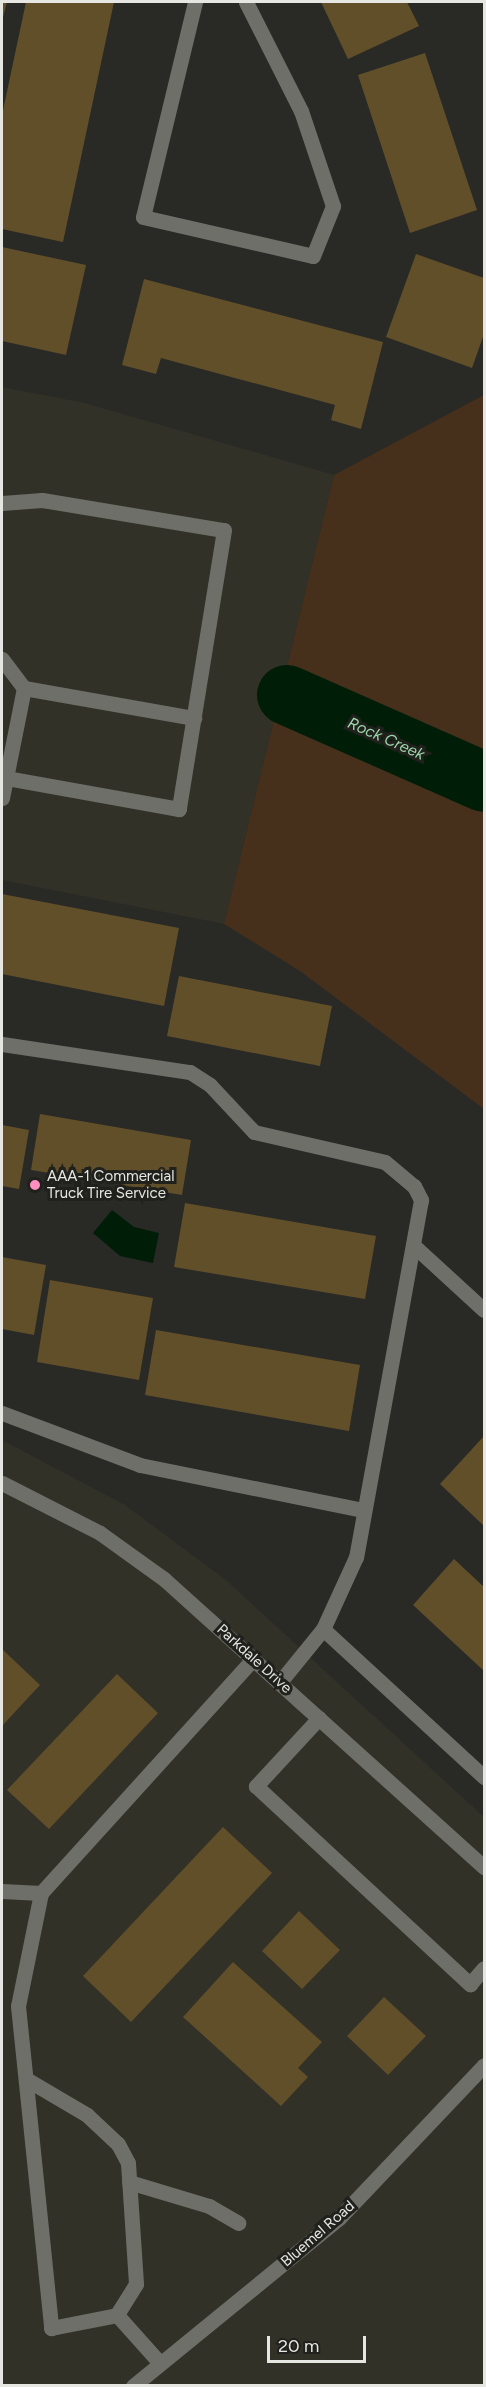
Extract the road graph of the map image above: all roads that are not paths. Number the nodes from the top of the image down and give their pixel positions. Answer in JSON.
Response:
{"nodes":[{"id":1,"x":195,"y":2,"type":"edge"},
{"id":2,"x":246,"y":2,"type":"edge"},
{"id":3,"x":2,"y":503,"type":"edge"},
{"id":4,"x":2,"y":658,"type":"edge"},
{"id":5,"x":24,"y":688,"type":"junction"},
{"id":6,"x":194,"y":718,"type":"junction"},
{"id":7,"x":6,"y":778,"type":"junction"},
{"id":8,"x":2,"y":798,"type":"edge"},
{"id":9,"x":2,"y":1044,"type":"edge"},
{"id":10,"x":413,"y":1245,"type":"junction"},
{"id":11,"x":484,"y":1310,"type":"edge"},
{"id":12,"x":2,"y":1413,"type":"edge"},
{"id":13,"x":2,"y":1484,"type":"edge"},
{"id":14,"x":364,"y":1510,"type":"junction"},
{"id":15,"x":323,"y":1629,"type":"junction"},
{"id":16,"x":253,"y":1659,"type":"junction"},
{"id":17,"x":280,"y":1682,"type":"junction"},
{"id":18,"x":319,"y":1718,"type":"junction"},
{"id":19,"x":484,"y":1777,"type":"edge"},
{"id":20,"x":484,"y":1867,"type":"edge"},
{"id":21,"x":2,"y":1891,"type":"edge"},
{"id":22,"x":41,"y":1893,"type":"junction"},
{"id":23,"x":484,"y":1968,"type":"edge"},
{"id":24,"x":484,"y":2065,"type":"edge"},
{"id":25,"x":26,"y":2079,"type":"junction"},
{"id":26,"x":129,"y":2182,"type":"junction"},
{"id":27,"x":238,"y":2223,"type":"dead end"},
{"id":28,"x":117,"y":2315,"type":"junction"},
{"id":29,"x":159,"y":2362,"type":"junction"},
{"id":30,"x":134,"y":2385,"type":"edge"}],
"edges":[{"from":1,"to":2,"type":"street"},
{"from":3,"to":6,"type":"street"},
{"from":4,"to":5,"type":"street"},
{"from":5,"to":6,"type":"street"},
{"from":5,"to":7,"type":"street"},
{"from":6,"to":7,"type":"street"},
{"from":7,"to":8,"type":"street"},
{"from":9,"to":10,"type":"street"},
{"from":10,"to":11,"type":"street"},
{"from":10,"to":14,"type":"street"},
{"from":12,"to":14,"type":"street"},
{"from":13,"to":16,"type":"street","name":"Parkdale Drive"},
{"from":14,"to":15,"type":"street"},
{"from":15,"to":17,"type":"street"},
{"from":15,"to":19,"type":"street"},
{"from":16,"to":17,"type":"street","name":"Parkdale Drive"},
{"from":16,"to":22,"type":"street"},
{"from":17,"to":18,"type":"street","name":"Parkdale Drive"},
{"from":18,"to":20,"type":"street","name":"Parkdale Drive"},
{"from":18,"to":23,"type":"street"},
{"from":21,"to":22,"type":"street"},
{"from":22,"to":25,"type":"street"},
{"from":24,"to":29,"type":"street","name":"Bluemel Road"},
{"from":25,"to":26,"type":"street"},
{"from":25,"to":28,"type":"street"},
{"from":26,"to":27,"type":"street"},
{"from":26,"to":28,"type":"street"},
{"from":28,"to":29,"type":"street"},
{"from":29,"to":30,"type":"street","name":"Bluemel Road"}]}
